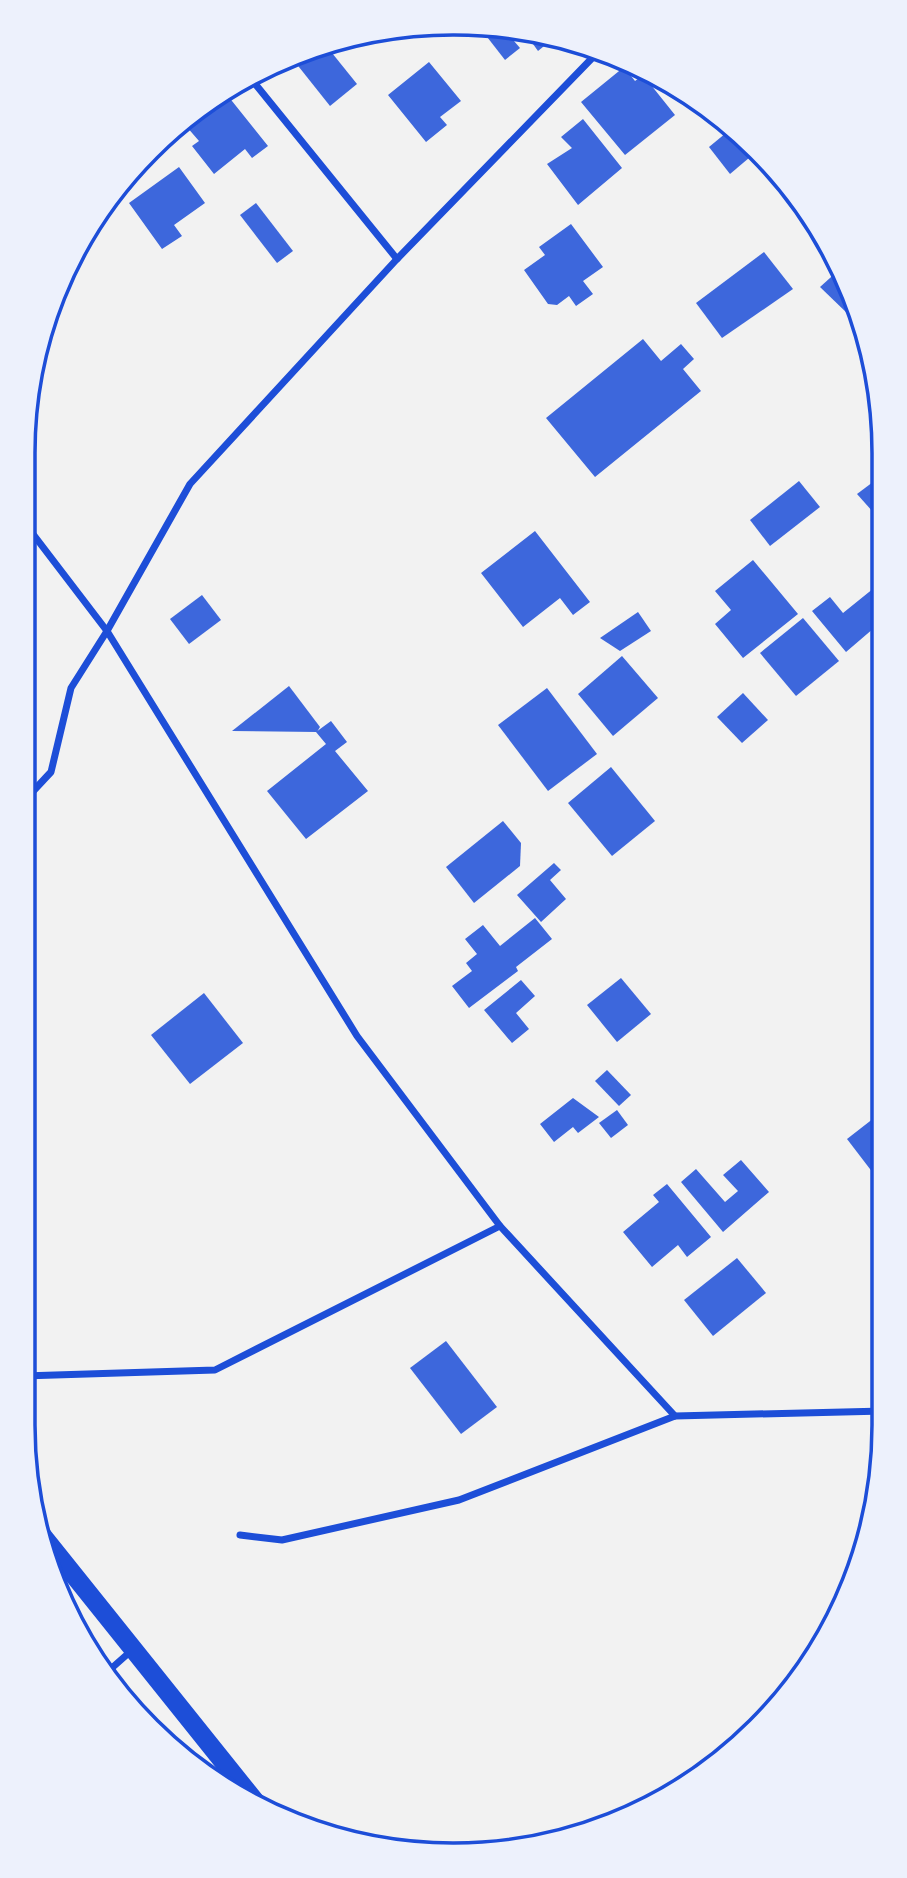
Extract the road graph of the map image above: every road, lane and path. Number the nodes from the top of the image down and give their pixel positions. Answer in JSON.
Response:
{"nodes":[{"id":1,"x":592,"y":58,"type":"edge"},
{"id":2,"x":256,"y":85,"type":"edge"},
{"id":3,"x":397,"y":259,"type":"junction"},
{"id":4,"x":35,"y":537,"type":"edge"},
{"id":5,"x":107,"y":631,"type":"junction"},
{"id":6,"x":35,"y":789,"type":"edge"},
{"id":7,"x":500,"y":1226,"type":"junction"},
{"id":8,"x":35,"y":1376,"type":"edge"},
{"id":9,"x":872,"y":1411,"type":"edge"},
{"id":10,"x":674,"y":1416,"type":"junction"},
{"id":11,"x":240,"y":1535,"type":"dead end"},
{"id":12,"x":54,"y":1550,"type":"edge"},
{"id":13,"x":134,"y":1648,"type":"junction"},
{"id":14,"x":113,"y":1667,"type":"edge"},
{"id":15,"x":244,"y":1787,"type":"edge"}],
"edges":[{"from":1,"to":3,"type":"street"},
{"from":2,"to":3,"type":"street"},
{"from":3,"to":5,"type":"street"},
{"from":4,"to":5,"type":"street"},
{"from":5,"to":6,"type":"street"},
{"from":5,"to":7,"type":"street"},
{"from":7,"to":8,"type":"street"},
{"from":7,"to":10,"type":"street"},
{"from":9,"to":10,"type":"street"},
{"from":10,"to":11,"type":"street"},
{"from":12,"to":13,"type":"highway"},
{"from":13,"to":14,"type":"street"},
{"from":13,"to":15,"type":"highway"}]}
